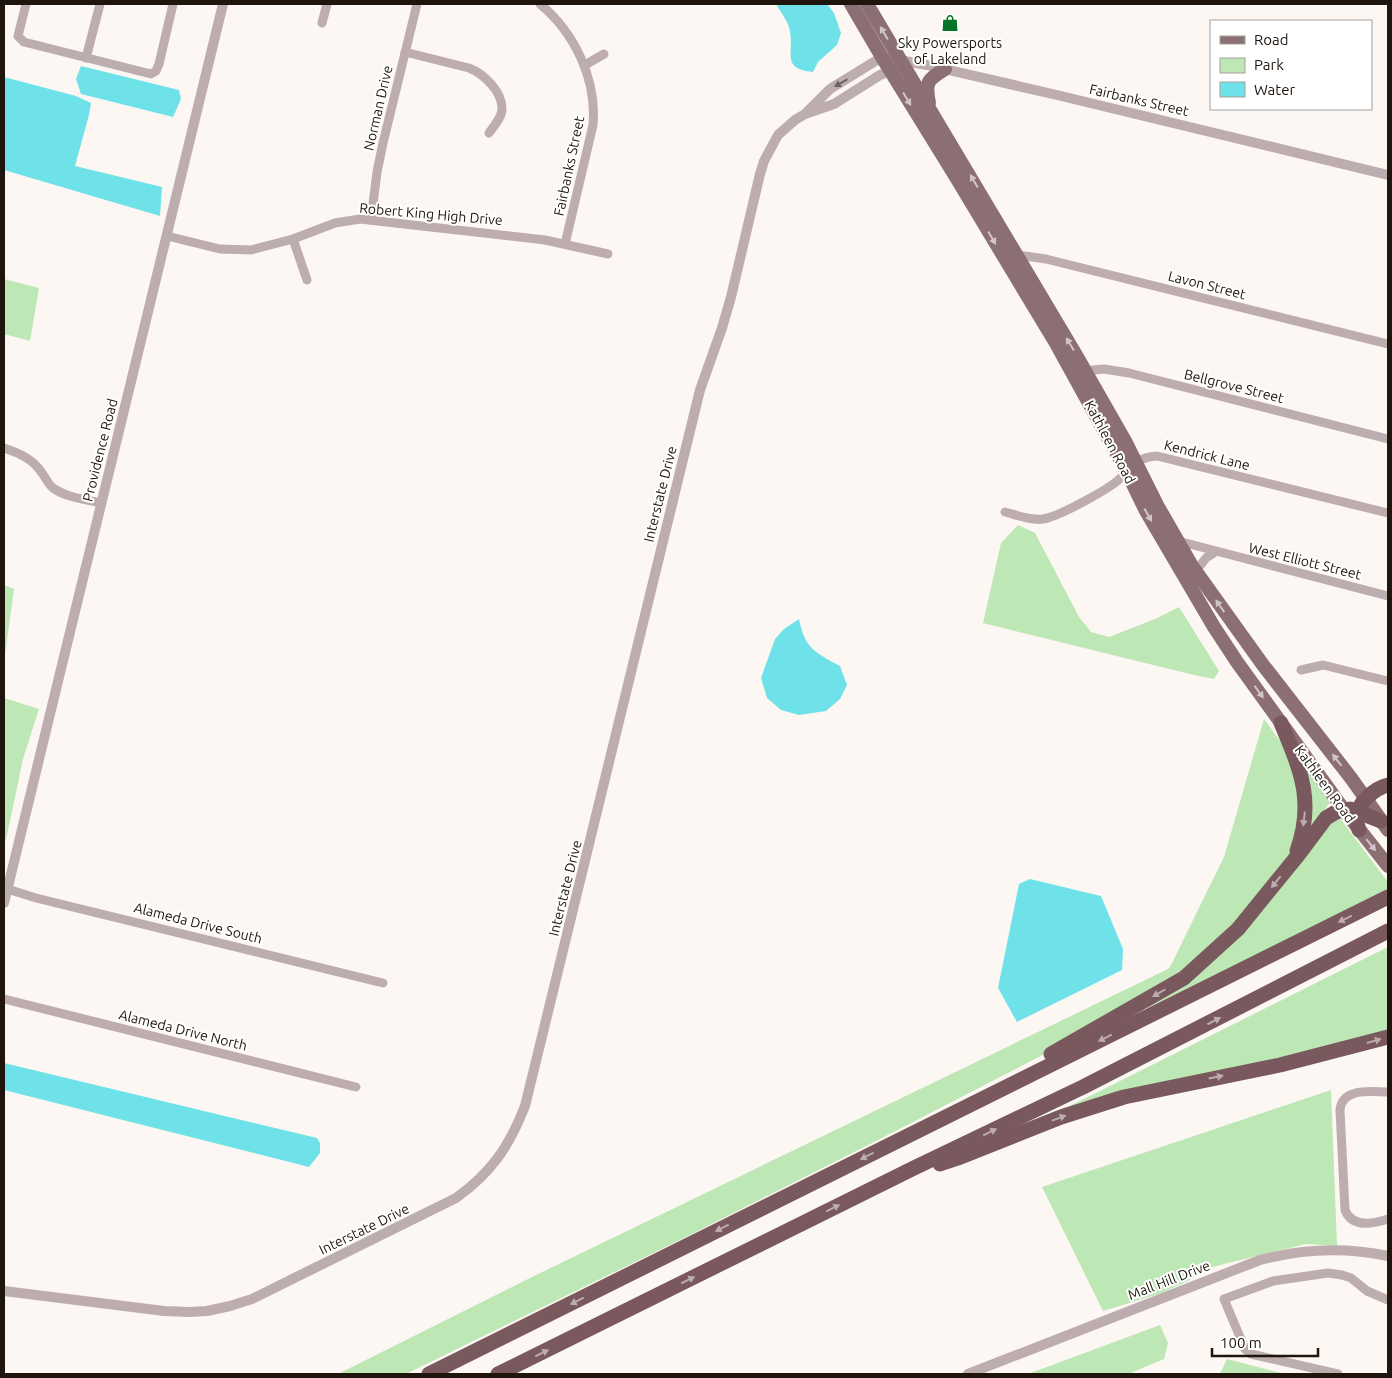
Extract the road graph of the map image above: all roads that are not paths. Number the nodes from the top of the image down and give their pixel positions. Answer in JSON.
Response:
{"nodes":[{"id":1,"x":26,"y":4,"type":"edge"},
{"id":2,"x":100,"y":4,"type":"edge"},
{"id":3,"x":173,"y":4,"type":"edge"},
{"id":4,"x":223,"y":4,"type":"edge"},
{"id":5,"x":327,"y":4,"type":"edge"},
{"id":6,"x":417,"y":4,"type":"edge"},
{"id":7,"x":540,"y":4,"type":"edge"},
{"id":8,"x":851,"y":4,"type":"edge"},
{"id":9,"x":867,"y":4,"type":"edge"},
{"id":10,"x":322,"y":23,"type":"dead end"},
{"id":11,"x":405,"y":52,"type":"junction"},
{"id":12,"x":604,"y":54,"type":"dead end"},
{"id":13,"x":882,"y":57,"type":"junction"},
{"id":14,"x":86,"y":58,"type":"junction"},
{"id":15,"x":901,"y":61,"type":"junction"},
{"id":16,"x":585,"y":65,"type":"junction"},
{"id":17,"x":945,"y":69,"type":"junction"},
{"id":18,"x":890,"y":71,"type":"junction"},
{"id":19,"x":930,"y":109,"type":"junction"},
{"id":20,"x":805,"y":114,"type":"junction"},
{"id":21,"x":489,"y":133,"type":"dead end"},
{"id":22,"x":1388,"y":175,"type":"edge"},
{"id":23,"x":371,"y":220,"type":"junction"},
{"id":24,"x":167,"y":236,"type":"junction"},
{"id":25,"x":293,"y":239,"type":"junction"},
{"id":26,"x":566,"y":244,"type":"junction"},
{"id":27,"x":608,"y":254,"type":"dead end"},
{"id":28,"x":1018,"y":255,"type":"junction"},
{"id":29,"x":307,"y":280,"type":"dead end"},
{"id":30,"x":1388,"y":344,"type":"edge"},
{"id":31,"x":1078,"y":372,"type":"junction"},
{"id":32,"x":1388,"y":439,"type":"edge"},
{"id":33,"x":4,"y":448,"type":"edge"},
{"id":34,"x":1131,"y":467,"type":"junction"},
{"id":35,"x":101,"y":503,"type":"junction"},
{"id":36,"x":1005,"y":512,"type":"dead end"},
{"id":37,"x":1388,"y":513,"type":"edge"},
{"id":38,"x":1178,"y":541,"type":"junction"},
{"id":39,"x":1215,"y":552,"type":"junction"},
{"id":40,"x":1196,"y":571,"type":"junction"},
{"id":41,"x":1388,"y":596,"type":"edge"},
{"id":42,"x":1301,"y":670,"type":"dead end"},
{"id":43,"x":1388,"y":681,"type":"edge"},
{"id":44,"x":1281,"y":723,"type":"junction"},
{"id":45,"x":1388,"y":785,"type":"edge"},
{"id":46,"x":1356,"y":807,"type":"junction"},
{"id":47,"x":1384,"y":825,"type":"edge"},
{"id":48,"x":1359,"y":830,"type":"joint"},
{"id":49,"x":1386,"y":864,"type":"edge"},
{"id":50,"x":1290,"y":865,"type":"junction"},
{"id":51,"x":6,"y":888,"type":"edge"},
{"id":52,"x":1388,"y":897,"type":"edge"},
{"id":53,"x":4,"y":903,"type":"edge"},
{"id":54,"x":1388,"y":931,"type":"edge"},
{"id":55,"x":383,"y":983,"type":"dead end"},
{"id":56,"x":4,"y":999,"type":"edge"},
{"id":57,"x":1388,"y":1037,"type":"edge"},
{"id":58,"x":356,"y":1087,"type":"dead end"},
{"id":59,"x":1388,"y":1092,"type":"edge"},
{"id":60,"x":911,"y":1134,"type":"junction"},
{"id":61,"x":914,"y":1168,"type":"junction"},
{"id":62,"x":1388,"y":1219,"type":"edge"},
{"id":63,"x":1388,"y":1256,"type":"edge"},
{"id":64,"x":4,"y":1291,"type":"edge"},
{"id":65,"x":1388,"y":1300,"type":"edge"},
{"id":66,"x":429,"y":1374,"type":"edge"},
{"id":67,"x":498,"y":1374,"type":"edge"},
{"id":68,"x":968,"y":1374,"type":"edge"},
{"id":69,"x":1338,"y":1374,"type":"edge"}],
"edges":[{"from":1,"to":14,"type":"street"},
{"from":2,"to":14,"type":"street"},
{"from":3,"to":14,"type":"street"},
{"from":4,"to":24,"type":"street","name":"Providence Road"},
{"from":5,"to":10,"type":"street"},
{"from":6,"to":11,"type":"street","name":"Norman Drive"},
{"from":7,"to":16,"type":"street","name":"Fairbanks Street"},
{"from":8,"to":13,"type":"main road","name":"Kathleen Road"},
{"from":15,"to":9,"type":"main road","name":"Kathleen Road","one_way":true},
{"from":11,"to":21,"type":"street"},
{"from":11,"to":23,"type":"street","name":"Norman Drive"},
{"from":12,"to":16,"type":"street"},
{"from":13,"to":15,"type":"street","name":"Fairbanks Street"},
{"from":13,"to":18,"type":"main road","name":"Kathleen Road"},
{"from":13,"to":20,"type":"street","name":"Interstate Drive","one_way":true},
{"from":15,"to":17,"type":"street","name":"Fairbanks Street"},
{"from":15,"to":18,"type":"street","name":"Interstate Drive"},
{"from":15,"to":19,"type":"main road","name":"Kathleen Road"},
{"from":16,"to":26,"type":"street","name":"Fairbanks Street"},
{"from":17,"to":19,"type":"main road"},
{"from":17,"to":22,"type":"street","name":"Fairbanks Street"},
{"from":18,"to":20,"type":"street","name":"Interstate Drive"},
{"from":18,"to":31,"type":"main road","name":"Kathleen Road","one_way":true},
{"from":28,"to":19,"type":"main road","name":"Kathleen Road","one_way":true},
{"from":20,"to":64,"type":"street","name":"Interstate Drive"},
{"from":23,"to":25,"type":"street","name":"Robert King High Drive"},
{"from":23,"to":26,"type":"street","name":"Robert King High Drive"},
{"from":24,"to":25,"type":"street","name":"Robert King High Drive"},
{"from":24,"to":35,"type":"street","name":"Providence Road"},
{"from":25,"to":29,"type":"street"},
{"from":26,"to":27,"type":"street","name":"Robert King High Drive"},
{"from":28,"to":30,"type":"street","name":"Lavon Street"},
{"from":31,"to":28,"type":"main road","name":"Kathleen Road","one_way":true},
{"from":31,"to":32,"type":"street","name":"Bellgrove Street"},
{"from":31,"to":34,"type":"main road","name":"Kathleen Road"},
{"from":33,"to":35,"type":"street"},
{"from":34,"to":36,"type":"street","name":"Kendrick Lane"},
{"from":34,"to":37,"type":"street","name":"Kendrick Lane"},
{"from":34,"to":38,"type":"main road","name":"Kathleen Road"},
{"from":34,"to":44,"type":"main road","name":"Kathleen Road","one_way":true},
{"from":35,"to":51,"type":"street","name":"Providence Road"},
{"from":38,"to":39,"type":"street","name":"West Elliott Street"},
{"from":38,"to":40,"type":"main road","name":"Kathleen Road"},
{"from":39,"to":40,"type":"street"},
{"from":39,"to":41,"type":"street","name":"West Elliott Street"},
{"from":46,"to":40,"type":"main road","name":"Kathleen Road","one_way":true},
{"from":42,"to":43,"type":"street"},
{"from":44,"to":46,"type":"main road","name":"Kathleen Road"},
{"from":44,"to":50,"type":"highway","one_way":true},
{"from":45,"to":46,"type":"highway"},
{"from":46,"to":47,"type":"highway"},
{"from":46,"to":48,"type":"highway"},
{"from":46,"to":50,"type":"highway"},
{"from":48,"to":49,"type":"main road","name":"Kathleen Road","one_way":true},
{"from":50,"to":60,"type":"highway","one_way":true},
{"from":51,"to":53,"type":"street","name":"Providence Road"},
{"from":51,"to":55,"type":"street","name":"Alameda Drive South"},
{"from":52,"to":60,"type":"highway","one_way":true},
{"from":61,"to":54,"type":"highway","one_way":true},
{"from":56,"to":58,"type":"street","name":"Alameda Drive North"},
{"from":61,"to":57,"type":"highway","one_way":true},
{"from":59,"to":62,"type":"street"},
{"from":60,"to":66,"type":"highway","one_way":true},
{"from":67,"to":61,"type":"highway","one_way":true},
{"from":63,"to":68,"type":"street","name":"Mall Hill Drive"},
{"from":65,"to":69,"type":"street"}]}
